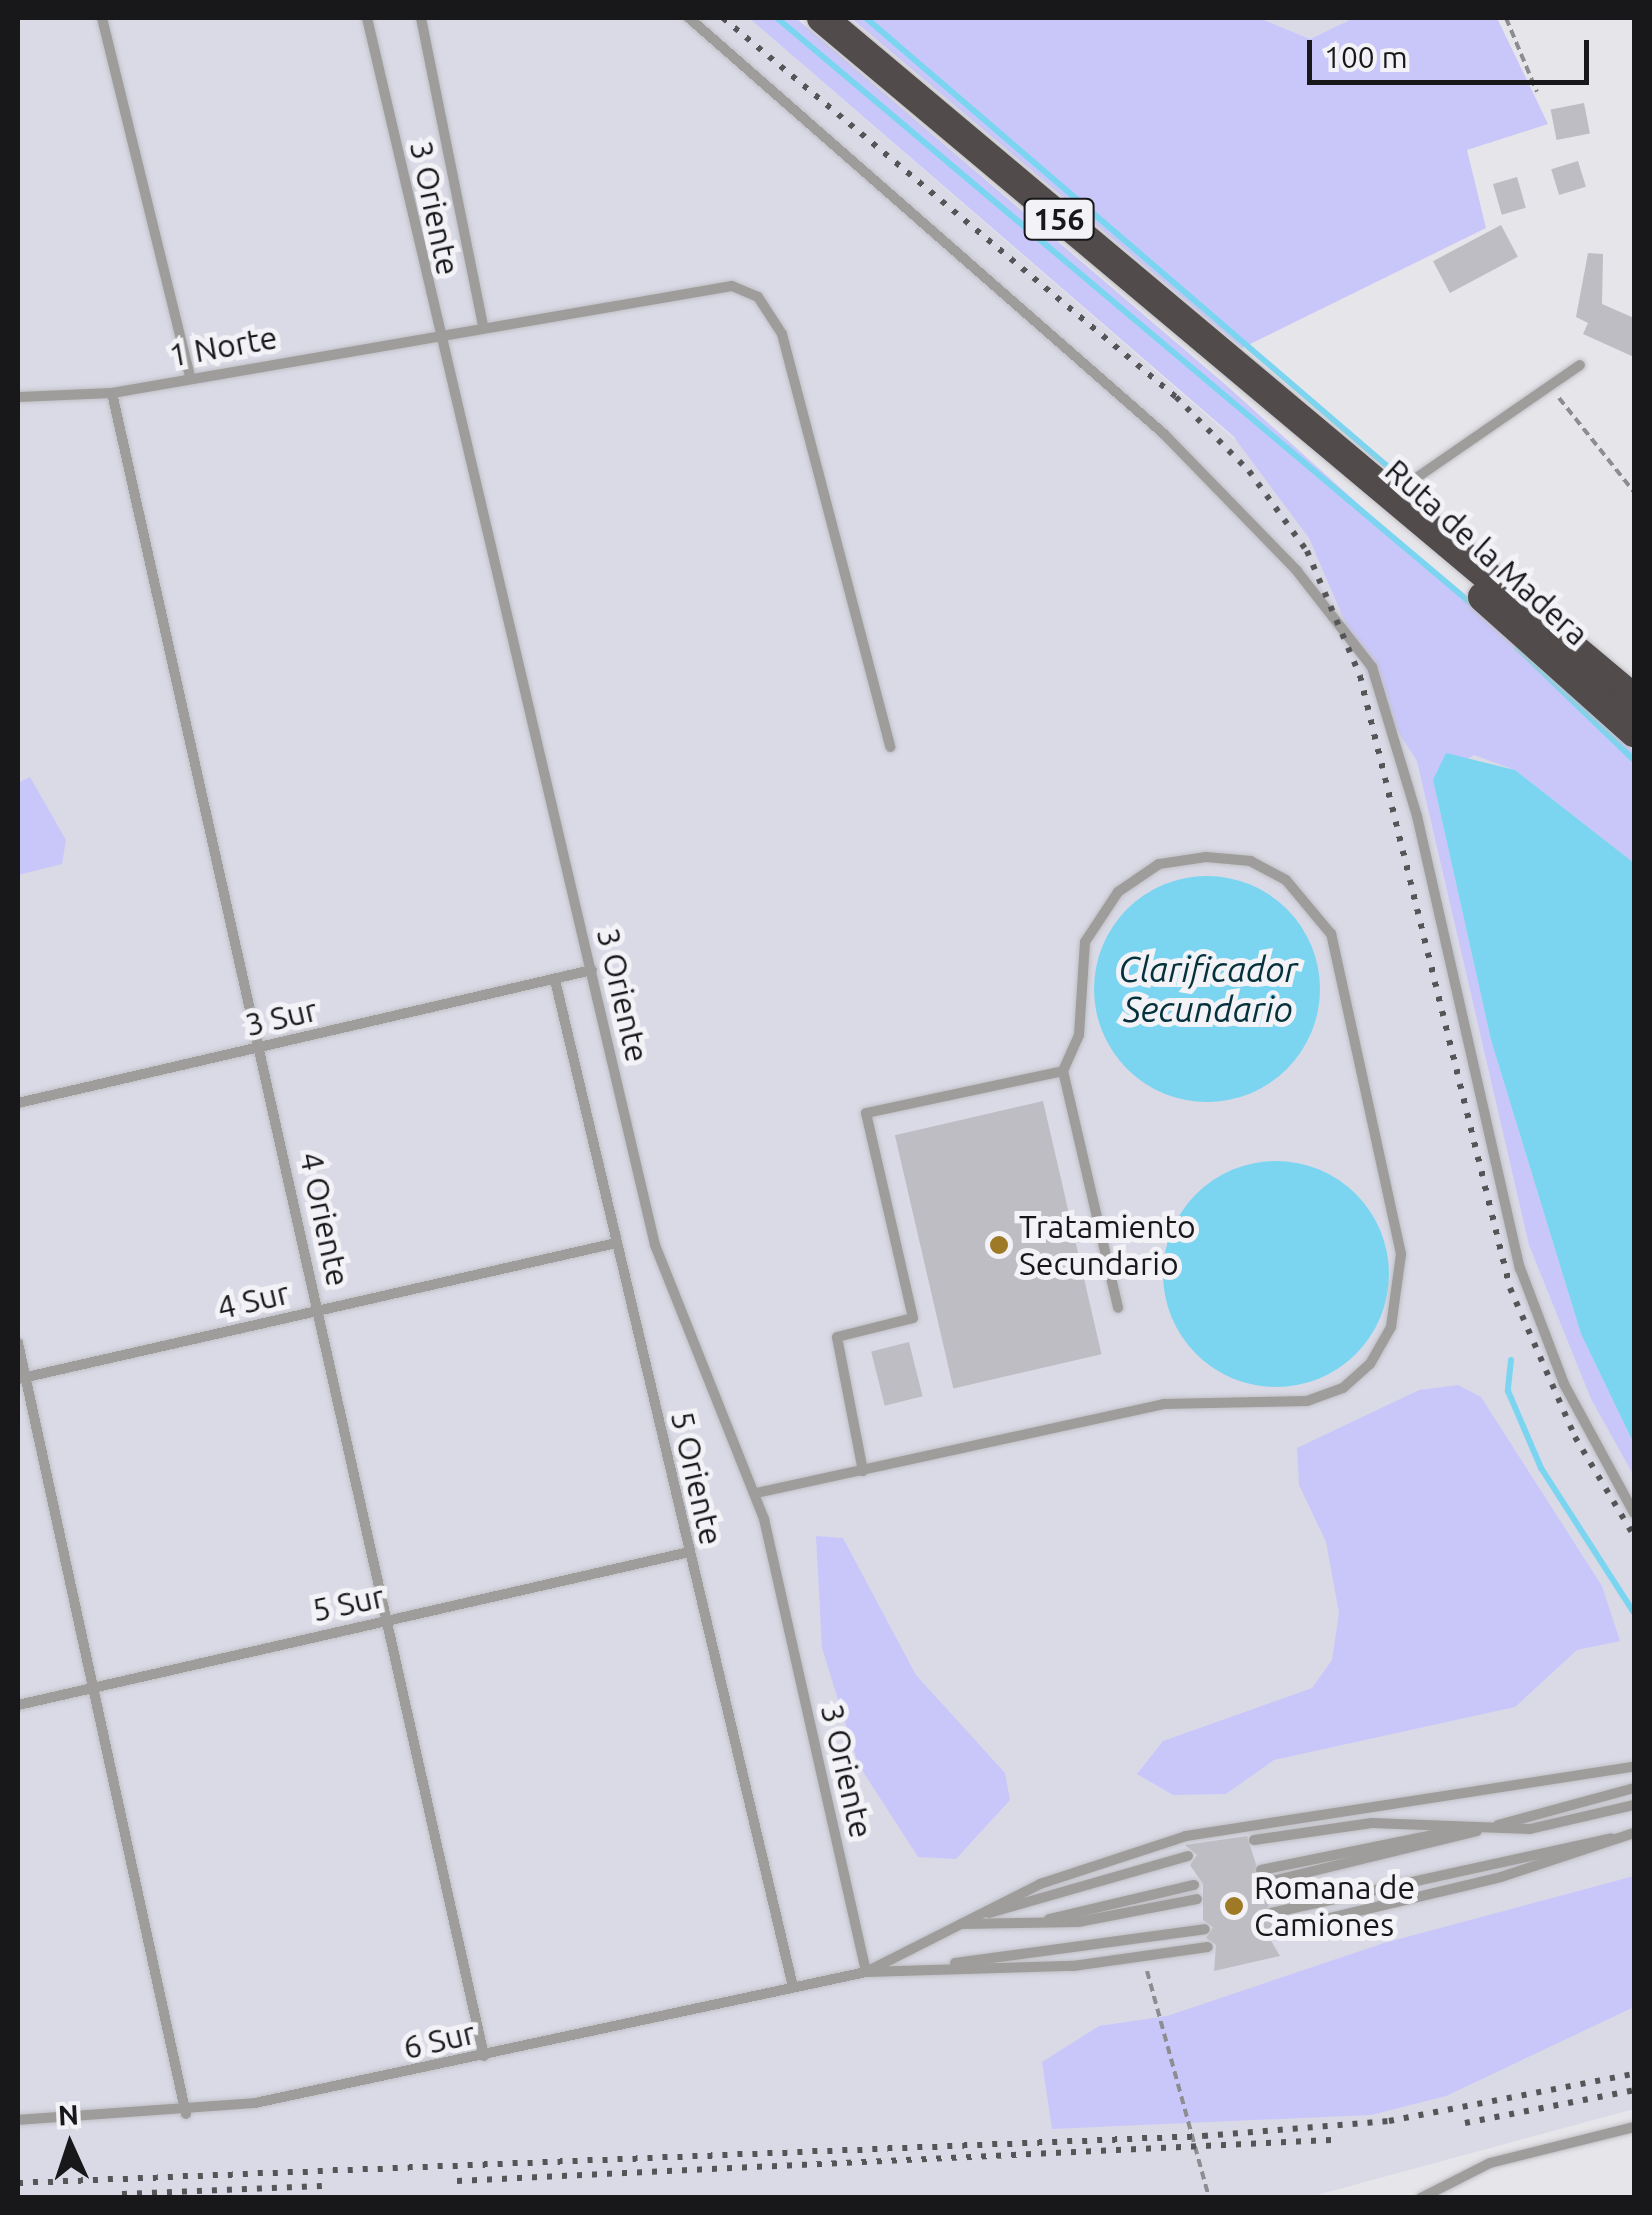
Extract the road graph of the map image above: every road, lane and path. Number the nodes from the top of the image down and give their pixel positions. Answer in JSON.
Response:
{"nodes":[{"id":1,"x":102,"y":18,"type":"edge"},
{"id":2,"x":368,"y":18,"type":"edge"},
{"id":3,"x":421,"y":18,"type":"edge"},
{"id":4,"x":689,"y":18,"type":"edge"},
{"id":5,"x":822,"y":18,"type":"edge"},
{"id":6,"x":1506,"y":18,"type":"edge"},
{"id":7,"x":1537,"y":92,"type":"dead end"},
{"id":8,"x":484,"y":325,"type":"junction"},
{"id":9,"x":437,"y":333,"type":"junction"},
{"id":10,"x":1580,"y":365,"type":"dead end"},
{"id":11,"x":190,"y":378,"type":"junction"},
{"id":12,"x":1550,"y":386,"type":"junction"},
{"id":13,"x":112,"y":393,"type":"junction"},
{"id":14,"x":18,"y":397,"type":"edge"},
{"id":15,"x":1296,"y":420,"type":"junction"},
{"id":16,"x":1634,"y":492,"type":"edge"},
{"id":17,"x":1392,"y":494,"type":"junction"},
{"id":18,"x":1634,"y":699,"type":"edge"},
{"id":19,"x":1634,"y":732,"type":"edge"},
{"id":20,"x":890,"y":746,"type":"dead end"},
{"id":21,"x":592,"y":970,"type":"junction"},
{"id":22,"x":556,"y":980,"type":"junction"},
{"id":23,"x":262,"y":1047,"type":"junction"},
{"id":24,"x":1064,"y":1070,"type":"junction"},
{"id":25,"x":18,"y":1103,"type":"edge"},
{"id":26,"x":616,"y":1243,"type":"junction"},
{"id":27,"x":1118,"y":1308,"type":"dead end"},
{"id":28,"x":319,"y":1310,"type":"junction"},
{"id":29,"x":18,"y":1343,"type":"edge"},
{"id":30,"x":22,"y":1378,"type":"edge"},
{"id":31,"x":863,"y":1471,"type":"junction"},
{"id":32,"x":756,"y":1493,"type":"junction"},
{"id":33,"x":1634,"y":1513,"type":"edge"},
{"id":34,"x":688,"y":1552,"type":"junction"},
{"id":35,"x":387,"y":1620,"type":"junction"},
{"id":36,"x":95,"y":1684,"type":"junction"},
{"id":37,"x":18,"y":1705,"type":"edge"},
{"id":38,"x":1634,"y":1767,"type":"edge"},
{"id":39,"x":1634,"y":1788,"type":"edge"},
{"id":40,"x":1634,"y":1805,"type":"edge"},
{"id":41,"x":1493,"y":1826,"type":"junction"},
{"id":42,"x":1633,"y":1834,"type":"edge"},
{"id":43,"x":1254,"y":1840,"type":"dead end"},
{"id":44,"x":1188,"y":1856,"type":"dead end"},
{"id":45,"x":1261,"y":1870,"type":"dead end"},
{"id":46,"x":1264,"y":1883,"type":"dead end"},
{"id":47,"x":1194,"y":1885,"type":"dead end"},
{"id":48,"x":1198,"y":1899,"type":"dead end"},
{"id":49,"x":1270,"y":1913,"type":"dead end"},
{"id":50,"x":1033,"y":1922,"type":"junction"},
{"id":51,"x":955,"y":1924,"type":"junction"},
{"id":52,"x":1204,"y":1929,"type":"dead end"},
{"id":53,"x":1275,"y":1931,"type":"dead end"},
{"id":54,"x":1208,"y":1947,"type":"dead end"},
{"id":55,"x":1143,"y":1958,"type":"junction"},
{"id":56,"x":930,"y":1968,"type":"junction"},
{"id":57,"x":866,"y":1972,"type":"junction"},
{"id":58,"x":793,"y":1986,"type":"junction"},
{"id":59,"x":484,"y":2056,"type":"junction"},
{"id":60,"x":186,"y":2114,"type":"junction"},
{"id":61,"x":18,"y":2120,"type":"edge"},
{"id":62,"x":1634,"y":2128,"type":"edge"},
{"id":63,"x":1209,"y":2198,"type":"edge"},
{"id":64,"x":1420,"y":2198,"type":"edge"}],
"edges":[{"from":1,"to":11,"type":"lane"},
{"from":2,"to":9,"type":"lane","name":"3 Oriente"},
{"from":3,"to":8,"type":"lane"},
{"from":4,"to":33,"type":"lane"},
{"from":5,"to":15,"type":"highway","name":"Ruta de la Madera","number":"156"},
{"from":6,"to":7,"type":"path"},
{"from":8,"to":9,"type":"lane","name":"1 Norte"},
{"from":8,"to":20,"type":"lane","name":"1 Norte"},
{"from":9,"to":11,"type":"lane","name":"1 Norte"},
{"from":9,"to":21,"type":"lane","name":"3 Oriente"},
{"from":10,"to":12,"type":"lane"},
{"from":11,"to":13,"type":"lane","name":"1 Norte"},
{"from":12,"to":16,"type":"path"},
{"from":12,"to":17,"type":"lane"},
{"from":13,"to":14,"type":"lane","name":"1 Norte"},
{"from":13,"to":23,"type":"lane","name":"4 Oriente"},
{"from":15,"to":17,"type":"highway","name":"Ruta de la Madera","number":"156"},
{"from":15,"to":19,"type":"highway","name":"Ruta de la Madera","number":"156"},
{"from":17,"to":18,"type":"highway","name":"Ruta de la Madera","number":"156"},
{"from":21,"to":22,"type":"lane","name":"3 Sur"},
{"from":21,"to":32,"type":"lane","name":"3 Oriente"},
{"from":22,"to":23,"type":"lane","name":"3 Sur"},
{"from":22,"to":26,"type":"lane","name":"5 Oriente"},
{"from":23,"to":25,"type":"lane","name":"3 Sur"},
{"from":23,"to":28,"type":"lane","name":"4 Oriente"},
{"from":24,"to":27,"type":"lane"},
{"from":24,"to":31,"type":"lane"},
{"from":24,"to":31,"type":"lane"},
{"from":26,"to":28,"type":"lane","name":"4 Sur"},
{"from":26,"to":34,"type":"lane","name":"5 Oriente"},
{"from":28,"to":30,"type":"lane","name":"4 Sur"},
{"from":28,"to":35,"type":"lane","name":"4 Oriente"},
{"from":29,"to":30,"type":"lane"},
{"from":30,"to":36,"type":"lane"},
{"from":31,"to":32,"type":"lane"},
{"from":32,"to":57,"type":"lane","name":"3 Oriente"},
{"from":34,"to":35,"type":"lane","name":"5 Sur"},
{"from":34,"to":58,"type":"lane","name":"5 Oriente"},
{"from":35,"to":36,"type":"lane","name":"5 Sur"},
{"from":35,"to":59,"type":"lane","name":"4 Oriente"},
{"from":36,"to":37,"type":"lane","name":"5 Sur"},
{"from":36,"to":60,"type":"lane"},
{"from":38,"to":51,"type":"lane"},
{"from":39,"to":41,"type":"lane"},
{"from":40,"to":41,"type":"lane"},
{"from":41,"to":43,"type":"lane"},
{"from":41,"to":45,"type":"lane"},
{"from":41,"to":46,"type":"lane"},
{"from":42,"to":49,"type":"lane"},
{"from":42,"to":53,"type":"lane"},
{"from":44,"to":51,"type":"lane"},
{"from":47,"to":50,"type":"lane"},
{"from":48,"to":50,"type":"lane"},
{"from":50,"to":51,"type":"lane"},
{"from":51,"to":57,"type":"lane"},
{"from":52,"to":56,"type":"lane"},
{"from":54,"to":55,"type":"lane"},
{"from":55,"to":56,"type":"lane"},
{"from":55,"to":63,"type":"path"},
{"from":56,"to":57,"type":"lane"},
{"from":57,"to":58,"type":"lane","name":"6 Sur"},
{"from":58,"to":59,"type":"lane","name":"6 Sur"},
{"from":59,"to":60,"type":"lane","name":"6 Sur"},
{"from":60,"to":61,"type":"lane","name":"6 Sur"},
{"from":62,"to":64,"type":"lane"}]}
